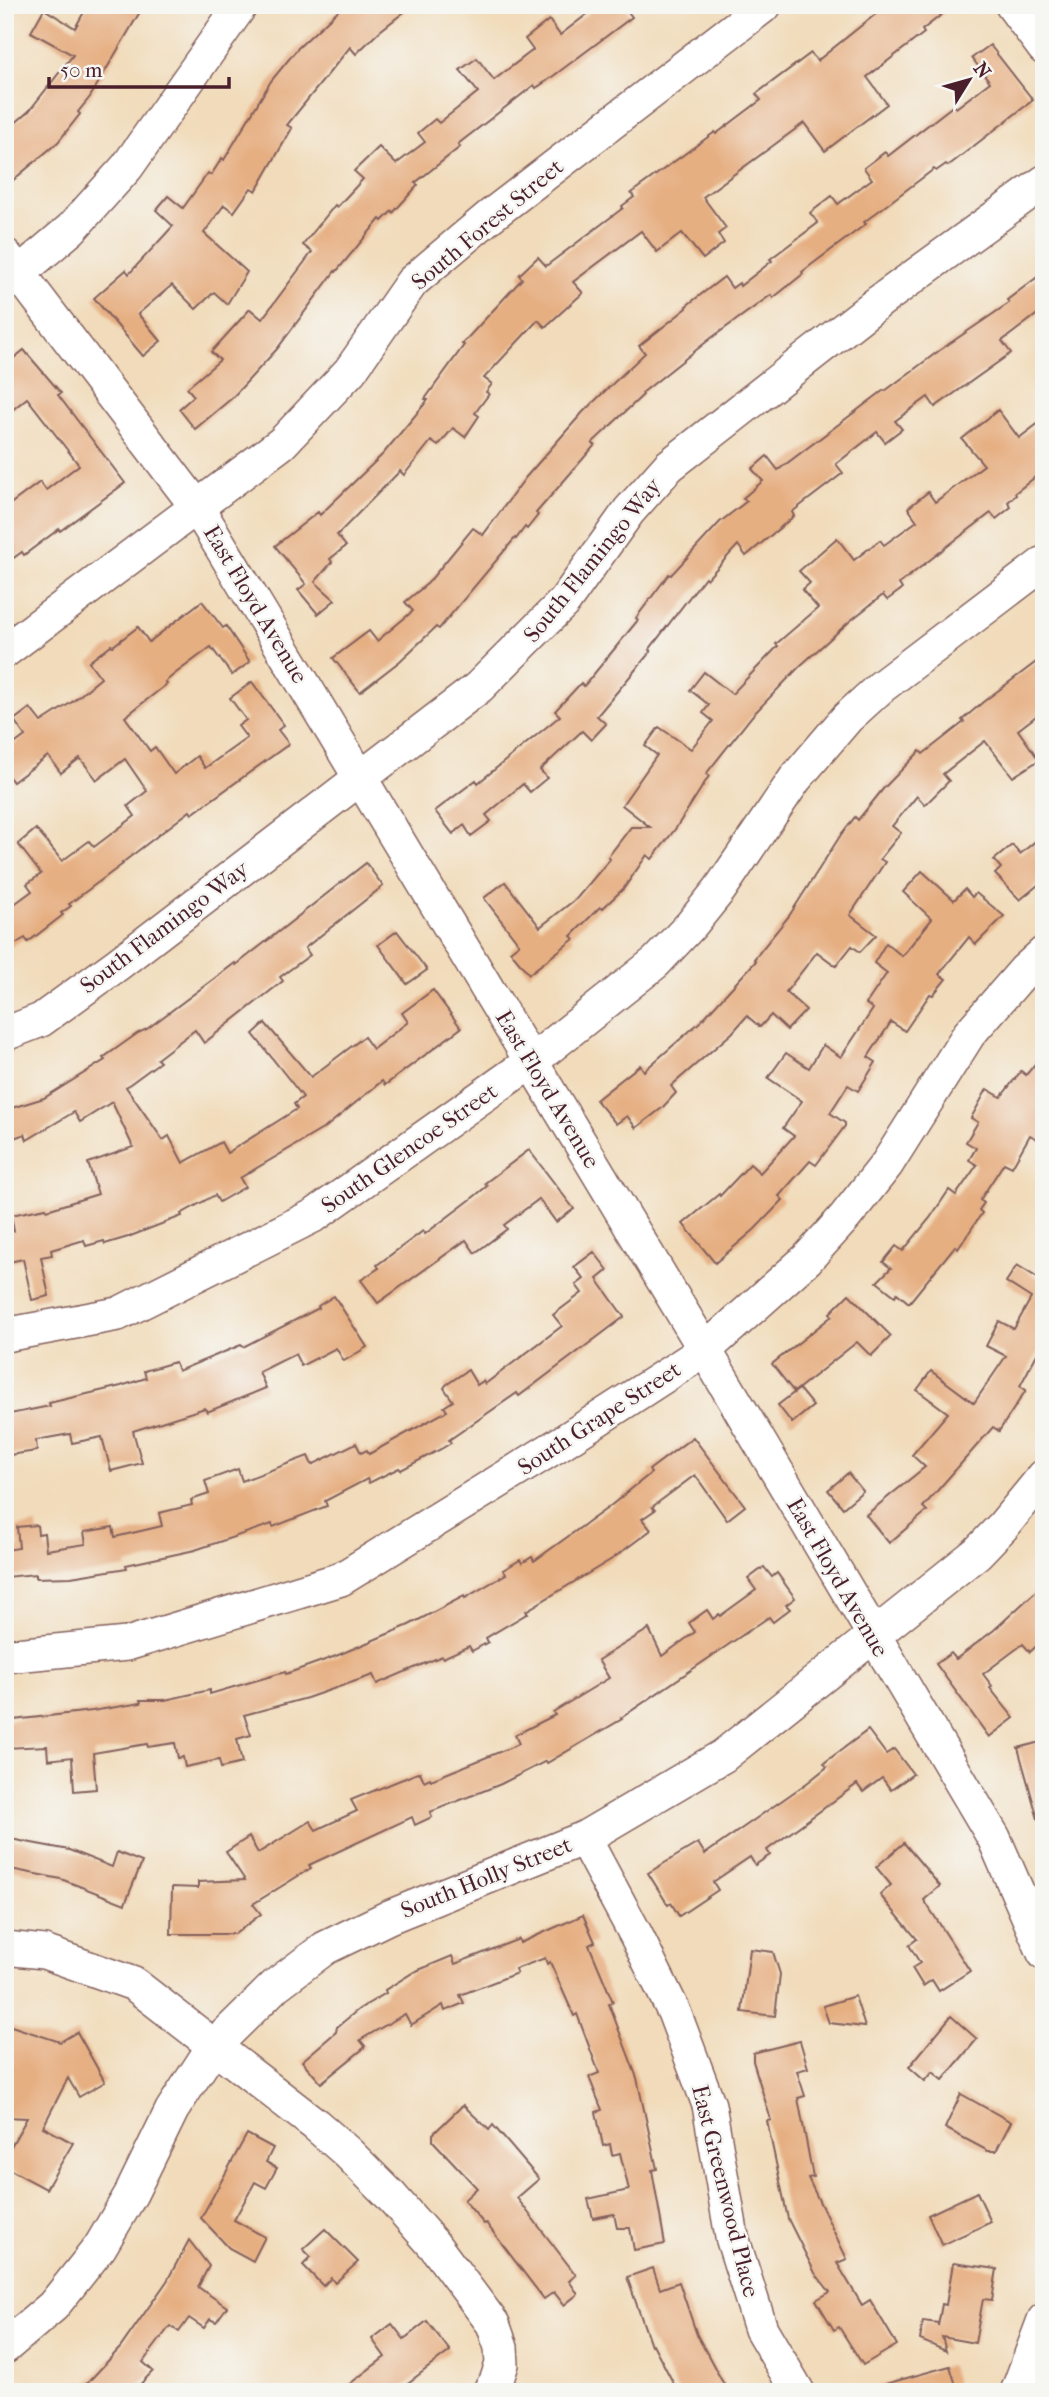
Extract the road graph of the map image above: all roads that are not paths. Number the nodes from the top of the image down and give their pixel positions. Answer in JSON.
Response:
{"nodes":[{"id":1,"x":241,"y":5,"type":"edge"},
{"id":2,"x":765,"y":5,"type":"edge"},
{"id":3,"x":1012,"y":5,"type":"edge"},
{"id":4,"x":1044,"y":48,"type":"edge"},
{"id":5,"x":1044,"y":182,"type":"edge"},
{"id":6,"x":10,"y":271,"type":"edge"},
{"id":7,"x":197,"y":506,"type":"junction"},
{"id":8,"x":1044,"y":563,"type":"edge"},
{"id":9,"x":5,"y":651,"type":"edge"},
{"id":10,"x":360,"y":778,"type":"junction"},
{"id":11,"x":1044,"y":953,"type":"edge"},
{"id":12,"x":5,"y":1034,"type":"edge"},
{"id":13,"x":532,"y":1061,"type":"junction"},
{"id":14,"x":5,"y":1335,"type":"edge"},
{"id":15,"x":705,"y":1350,"type":"junction"},
{"id":16,"x":1044,"y":1476,"type":"edge"},
{"id":17,"x":873,"y":1637,"type":"junction"},
{"id":18,"x":5,"y":1656,"type":"edge"},
{"id":19,"x":584,"y":1838,"type":"junction"},
{"id":20,"x":5,"y":1948,"type":"edge"},
{"id":21,"x":1044,"y":1953,"type":"edge"},
{"id":22,"x":213,"y":2047,"type":"junction"},
{"id":23,"x":1044,"y":2320,"type":"edge"},
{"id":24,"x":5,"y":2347,"type":"edge"},
{"id":25,"x":489,"y":2392,"type":"edge"},
{"id":26,"x":798,"y":2392,"type":"edge"},
{"id":27,"x":1017,"y":2392,"type":"edge"}],
"edges":[{"from":1,"to":6,"type":"street"},
{"from":2,"to":7,"type":"street","name":"South Forest Street"},
{"from":3,"to":4,"type":"street"},
{"from":5,"to":10,"type":"street","name":"South Flamingo Way"},
{"from":6,"to":7,"type":"street","name":"East Floyd Avenue"},
{"from":7,"to":9,"type":"street","name":"South Forest Street"},
{"from":7,"to":10,"type":"street","name":"East Floyd Avenue"},
{"from":8,"to":13,"type":"street","name":"South Glencoe Street"},
{"from":10,"to":12,"type":"street","name":"South Flamingo Way"},
{"from":10,"to":13,"type":"street","name":"East Floyd Avenue"},
{"from":11,"to":15,"type":"street","name":"South Grape Street"},
{"from":13,"to":14,"type":"street","name":"South Glencoe Street"},
{"from":13,"to":15,"type":"street","name":"East Floyd Avenue"},
{"from":15,"to":17,"type":"street","name":"East Floyd Avenue"},
{"from":15,"to":18,"type":"street","name":"South Grape Street"},
{"from":16,"to":17,"type":"street","name":"South Holly Street"},
{"from":17,"to":19,"type":"street","name":"South Holly Street"},
{"from":17,"to":21,"type":"street","name":"East Floyd Avenue"},
{"from":19,"to":22,"type":"street","name":"South Holly Street"},
{"from":19,"to":26,"type":"street","name":"East Greenwood Place"},
{"from":20,"to":22,"type":"street"},
{"from":22,"to":24,"type":"street","name":"South Holly Street"},
{"from":22,"to":25,"type":"street"},
{"from":23,"to":27,"type":"street"}]}
